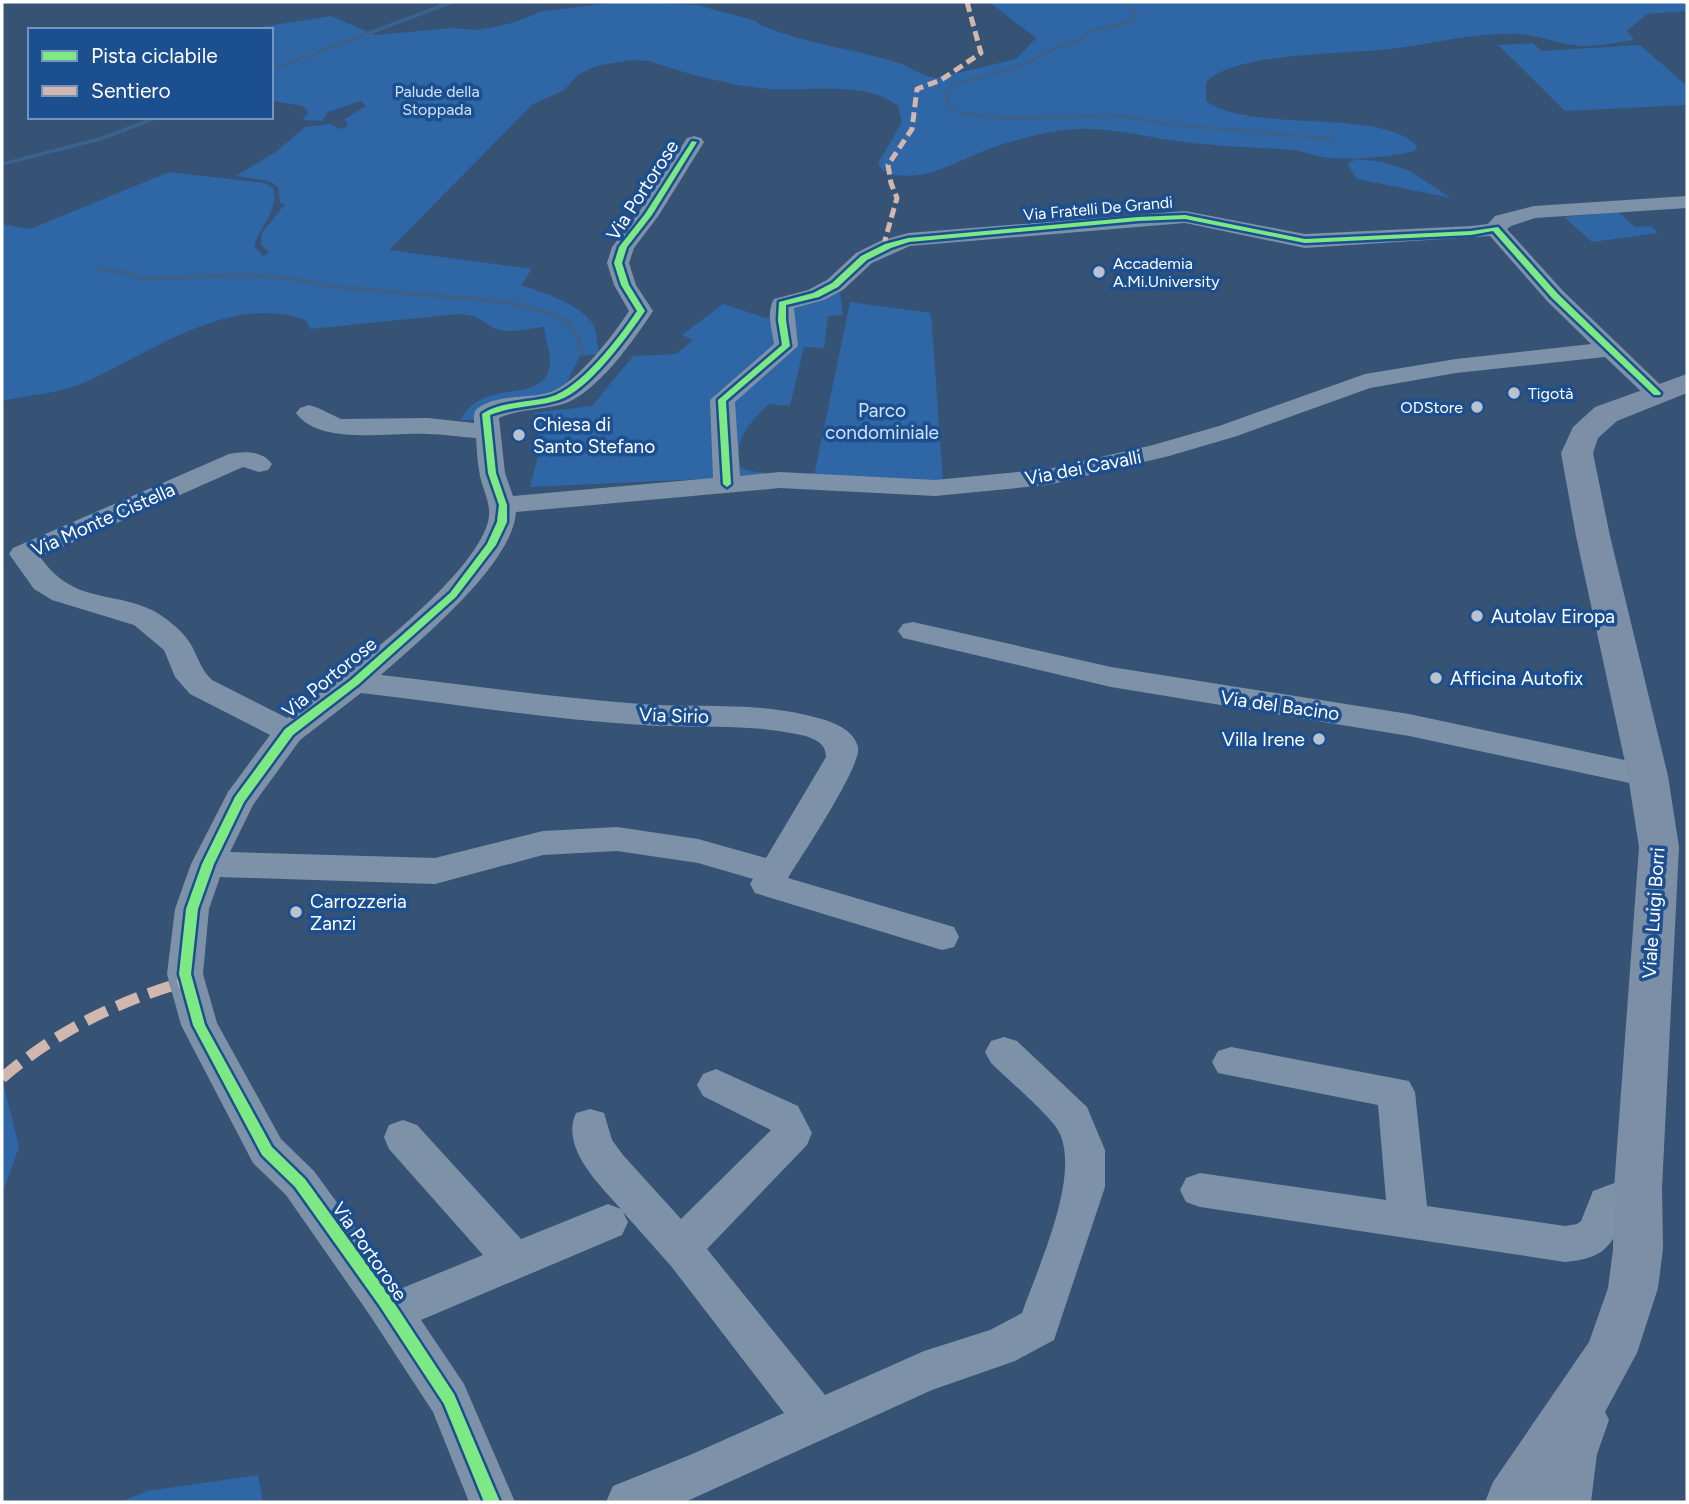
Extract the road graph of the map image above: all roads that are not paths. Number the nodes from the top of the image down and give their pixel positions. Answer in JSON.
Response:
{"nodes":[{"id":1,"x":694,"y":142,"type":"dead end"},
{"id":2,"x":1687,"y":202,"type":"edge"},
{"id":3,"x":1495,"y":229,"type":"junction"},
{"id":4,"x":1608,"y":349,"type":"junction"},
{"id":5,"x":1672,"y":388,"type":"edge"},
{"id":6,"x":309,"y":413,"type":"dead end"},
{"id":7,"x":487,"y":432,"type":"junction"},
{"id":8,"x":258,"y":464,"type":"dead end"},
{"id":9,"x":727,"y":484,"type":"junction"},
{"id":10,"x":503,"y":505,"type":"junction"},
{"id":11,"x":913,"y":631,"type":"dead end"},
{"id":12,"x":355,"y":682,"type":"junction"},
{"id":13,"x":289,"y":732,"type":"junction"},
{"id":14,"x":1648,"y":776,"type":"junction"},
{"id":15,"x":208,"y":864,"type":"junction"},
{"id":16,"x":773,"y":872,"type":"junction"},
{"id":17,"x":942,"y":937,"type":"dead end"},
{"id":18,"x":1004,"y":1052,"type":"dead end"},
{"id":19,"x":1231,"y":1062,"type":"dead end"},
{"id":20,"x":716,"y":1085,"type":"dead end"},
{"id":21,"x":590,"y":1125,"type":"dead end"},
{"id":22,"x":403,"y":1137,"type":"dead end"},
{"id":23,"x":1200,"y":1190,"type":"dead end"},
{"id":24,"x":1638,"y":1195,"type":"junction"},
{"id":25,"x":608,"y":1222,"type":"dead end"},
{"id":26,"x":1408,"y":1222,"type":"junction"},
{"id":27,"x":685,"y":1253,"type":"junction"},
{"id":28,"x":514,"y":1261,"type":"junction"},
{"id":29,"x":392,"y":1312,"type":"junction"},
{"id":30,"x":1593,"y":1384,"type":"junction"},
{"id":31,"x":817,"y":1420,"type":"junction"},
{"id":32,"x":463,"y":1435,"type":"junction"},
{"id":33,"x":472,"y":1502,"type":"edge"},
{"id":34,"x":492,"y":1502,"type":"edge"},
{"id":35,"x":629,"y":1502,"type":"edge"},
{"id":36,"x":1513,"y":1502,"type":"edge"},
{"id":37,"x":1563,"y":1502,"type":"edge"}],
"edges":[{"from":1,"to":7,"type":"street","name":"Via Portorose"},
{"from":2,"to":3,"type":"street"},
{"from":3,"to":4,"type":"street"},
{"from":3,"to":9,"type":"street","name":"Via Fratelli De Grandi"},
{"from":4,"to":5,"type":"street"},
{"from":4,"to":9,"type":"street","name":"Via dei Cavalli"},
{"from":5,"to":14,"type":"main road","name":"Viale Luigi Borri"},
{"from":6,"to":7,"type":"street"},
{"from":7,"to":10,"type":"street"},
{"from":8,"to":13,"type":"street","name":"Via Monte Cistella"},
{"from":9,"to":10,"type":"street","name":"Via dei Cavalli"},
{"from":10,"to":12,"type":"street","name":"Via Portorose"},
{"from":11,"to":14,"type":"street","name":"Via del Bacino"},
{"from":12,"to":13,"type":"street","name":"Via Portorose"},
{"from":12,"to":16,"type":"street","name":"Via Sirio"},
{"from":13,"to":15,"type":"street","name":"Via Portorose"},
{"from":14,"to":24,"type":"main road","name":"Viale Luigi Borri"},
{"from":15,"to":16,"type":"street"},
{"from":15,"to":29,"type":"street","name":"Via Portorose"},
{"from":16,"to":17,"type":"street"},
{"from":18,"to":31,"type":"street"},
{"from":19,"to":26,"type":"street"},
{"from":20,"to":27,"type":"street"},
{"from":21,"to":27,"type":"street"},
{"from":22,"to":28,"type":"street"},
{"from":23,"to":26,"type":"street"},
{"from":24,"to":26,"type":"street"},
{"from":24,"to":30,"type":"main road","name":"Viale Luigi Borri"},
{"from":25,"to":28,"type":"street","name":"Via Portorose"},
{"from":27,"to":31,"type":"street"},
{"from":28,"to":29,"type":"street","name":"Via Portorose"},
{"from":29,"to":32,"type":"street","name":"Via Portorose"},
{"from":30,"to":36,"type":"main road","name":"Viale Luigi Borri"},
{"from":30,"to":37,"type":"main road","name":"Viale Luigi Borri"},
{"from":31,"to":35,"type":"street"},
{"from":32,"to":33,"type":"street","name":"Via Portorose"},
{"from":32,"to":34,"type":"street","name":"Via Portorose"}]}
